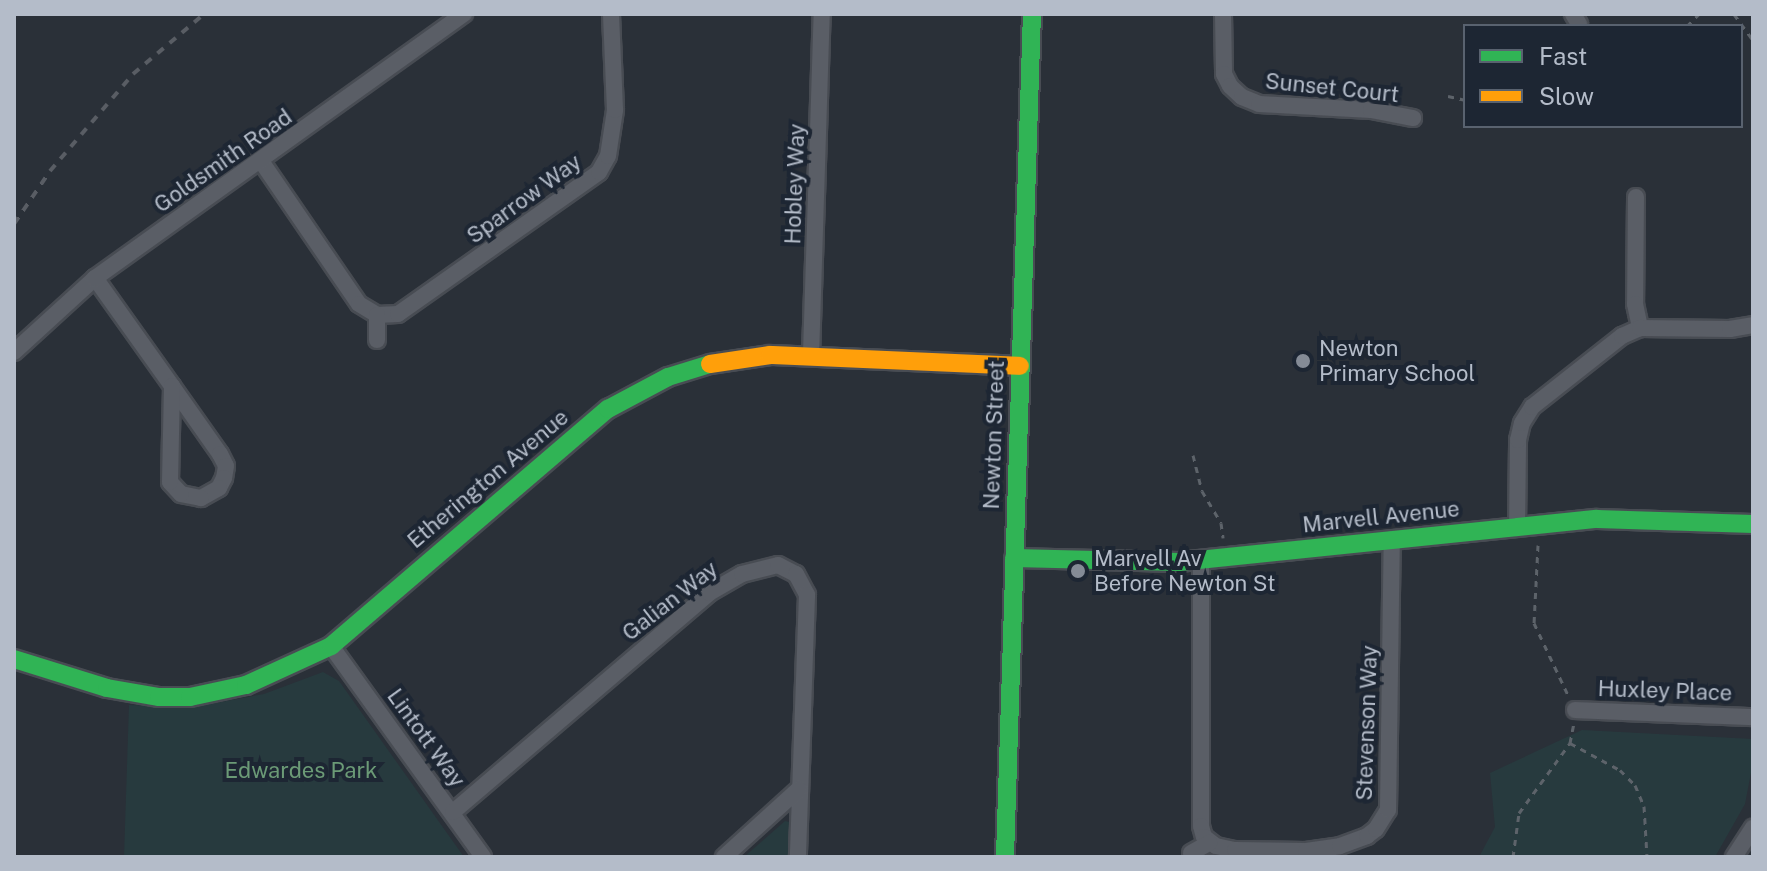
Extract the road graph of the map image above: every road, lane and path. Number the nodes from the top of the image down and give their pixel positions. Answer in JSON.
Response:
{"nodes":[{"id":1,"x":464,"y":14,"type":"edge"},
{"id":2,"x":611,"y":14,"type":"edge"},
{"id":3,"x":822,"y":14,"type":"edge"},
{"id":4,"x":1032,"y":14,"type":"edge"},
{"id":5,"x":1223,"y":14,"type":"edge"},
{"id":6,"x":1448,"y":96,"type":"dead end"},
{"id":7,"x":1463,"y":100,"type":"edge"},
{"id":8,"x":1413,"y":118,"type":"dead end"},
{"id":9,"x":261,"y":161,"type":"junction"},
{"id":10,"x":1636,"y":197,"type":"dead end"},
{"id":11,"x":95,"y":278,"type":"junction"},
{"id":12,"x":377,"y":315,"type":"junction"},
{"id":13,"x":1753,"y":325,"type":"edge"},
{"id":14,"x":1640,"y":328,"type":"junction"},
{"id":15,"x":377,"y":340,"type":"dead end"},
{"id":16,"x":14,"y":352,"type":"edge"},
{"id":17,"x":811,"y":355,"type":"junction"},
{"id":18,"x":1020,"y":366,"type":"junction"},
{"id":19,"x":172,"y":386,"type":"junction"},
{"id":20,"x":1193,"y":455,"type":"dead end"},
{"id":21,"x":1753,"y":524,"type":"edge"},
{"id":22,"x":1537,"y":525,"type":"junction"},
{"id":23,"x":1517,"y":527,"type":"junction"},
{"id":24,"x":1392,"y":539,"type":"junction"},
{"id":25,"x":1224,"y":546,"type":"dead end"},
{"id":26,"x":1014,"y":558,"type":"junction"},
{"id":27,"x":1201,"y":560,"type":"junction"},
{"id":28,"x":331,"y":646,"type":"junction"},
{"id":29,"x":14,"y":659,"type":"edge"},
{"id":30,"x":1575,"y":710,"type":"junction"},
{"id":31,"x":1753,"y":717,"type":"edge"},
{"id":32,"x":1570,"y":743,"type":"junction"},
{"id":33,"x":799,"y":789,"type":"junction"},
{"id":34,"x":453,"y":812,"type":"junction"},
{"id":35,"x":1753,"y":828,"type":"edge"},
{"id":36,"x":1209,"y":843,"type":"junction"},
{"id":37,"x":1191,"y":853,"type":"dead end"},
{"id":38,"x":483,"y":857,"type":"edge"},
{"id":39,"x":724,"y":857,"type":"edge"},
{"id":40,"x":798,"y":857,"type":"edge"},
{"id":41,"x":1005,"y":857,"type":"edge"},
{"id":42,"x":1513,"y":857,"type":"edge"},
{"id":43,"x":1647,"y":857,"type":"edge"},
{"id":44,"x":1734,"y":857,"type":"edge"}],
"edges":[{"from":1,"to":9,"type":"street","name":"Goldsmith Road"},
{"from":2,"to":12,"type":"street","name":"Sparrow Way"},
{"from":3,"to":17,"type":"street","name":"Hobley Way"},
{"from":4,"to":18,"type":"street","name":"Newton Street"},
{"from":5,"to":8,"type":"street","name":"Sunset Court"},
{"from":6,"to":7,"type":"path"},
{"from":9,"to":11,"type":"street","name":"Goldsmith Road"},
{"from":9,"to":12,"type":"street"},
{"from":10,"to":14,"type":"street"},
{"from":11,"to":16,"type":"street","name":"Goldsmith Road"},
{"from":11,"to":19,"type":"street"},
{"from":12,"to":15,"type":"street"},
{"from":13,"to":14,"type":"street"},
{"from":14,"to":23,"type":"street"},
{"from":17,"to":18,"type":"street","name":"Etherington Avenue"},
{"from":17,"to":28,"type":"street","name":"Etherington Avenue"},
{"from":18,"to":26,"type":"street","name":"Newton Street"},
{"from":19,"to":19,"type":"street"},
{"from":20,"to":25,"type":"path"},
{"from":21,"to":22,"type":"street","name":"Marvell Avenue"},
{"from":22,"to":23,"type":"street","name":"Marvell Avenue"},
{"from":22,"to":30,"type":"path"},
{"from":23,"to":24,"type":"street","name":"Marvell Avenue"},
{"from":24,"to":27,"type":"street","name":"Marvell Avenue"},
{"from":24,"to":36,"type":"street","name":"Stevenson Way"},
{"from":26,"to":27,"type":"street","name":"Marvell Avenue"},
{"from":26,"to":41,"type":"street","name":"Newton Street"},
{"from":27,"to":36,"type":"street"},
{"from":28,"to":29,"type":"street","name":"Etherington Avenue"},
{"from":28,"to":34,"type":"street","name":"Lintott Way"},
{"from":30,"to":31,"type":"street","name":"Huxley Place"},
{"from":30,"to":32,"type":"path"},
{"from":32,"to":42,"type":"path"},
{"from":32,"to":43,"type":"path"},
{"from":33,"to":34,"type":"street","name":"Galian Way"},
{"from":33,"to":39,"type":"street"},
{"from":33,"to":40,"type":"street","name":"Galian Way"},
{"from":34,"to":38,"type":"street","name":"Lintott Way"},
{"from":35,"to":44,"type":"street"},
{"from":36,"to":37,"type":"street"}]}
